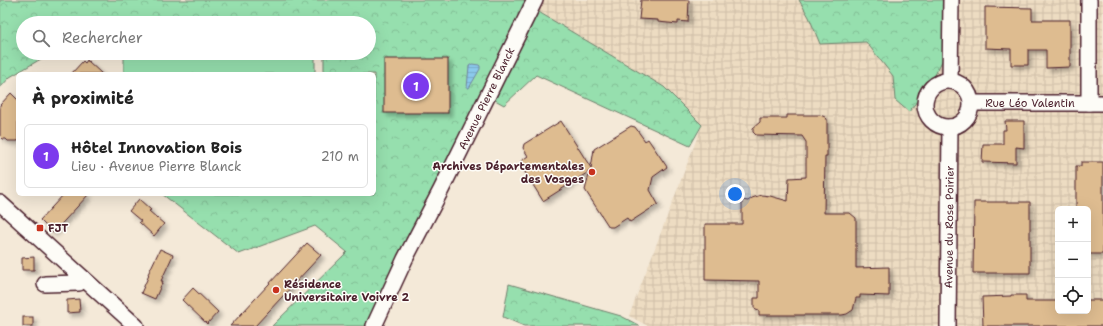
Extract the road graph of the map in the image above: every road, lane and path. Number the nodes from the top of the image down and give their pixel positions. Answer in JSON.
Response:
{"nodes":[{"id":1,"x":535,"y":0,"type":"edge"},
{"id":2,"x":951,"y":0,"type":"edge"},
{"id":3,"x":1089,"y":0,"type":"edge"},
{"id":4,"x":950,"y":81,"type":"junction"},
{"id":5,"x":972,"y":103,"type":"junction"},
{"id":6,"x":1096,"y":103,"type":"edge"},
{"id":7,"x":950,"y":127,"type":"junction"},
{"id":8,"x":0,"y":203,"type":"edge"},
{"id":9,"x":83,"y":278,"type":"junction"},
{"id":10,"x":45,"y":284,"type":"dead end"},
{"id":11,"x":136,"y":326,"type":"edge"},
{"id":12,"x":374,"y":326,"type":"edge"},
{"id":13,"x":948,"y":326,"type":"edge"}],
"edges":[{"from":1,"to":12,"type":"street","name":"Avenue Pierre Blanck"},
{"from":2,"to":4,"type":"street"},
{"from":3,"to":6,"type":"street","name":"Rue Léo Valentin"},
{"from":4,"to":5,"type":"street"},
{"from":4,"to":7,"type":"street"},
{"from":5,"to":6,"type":"street","name":"Rue Léo Valentin"},
{"from":5,"to":7,"type":"street"},
{"from":7,"to":13,"type":"street","name":"Avenue du Rose Poirier"},
{"from":8,"to":9,"type":"street"},
{"from":9,"to":10,"type":"street"},
{"from":9,"to":11,"type":"street"}]}
